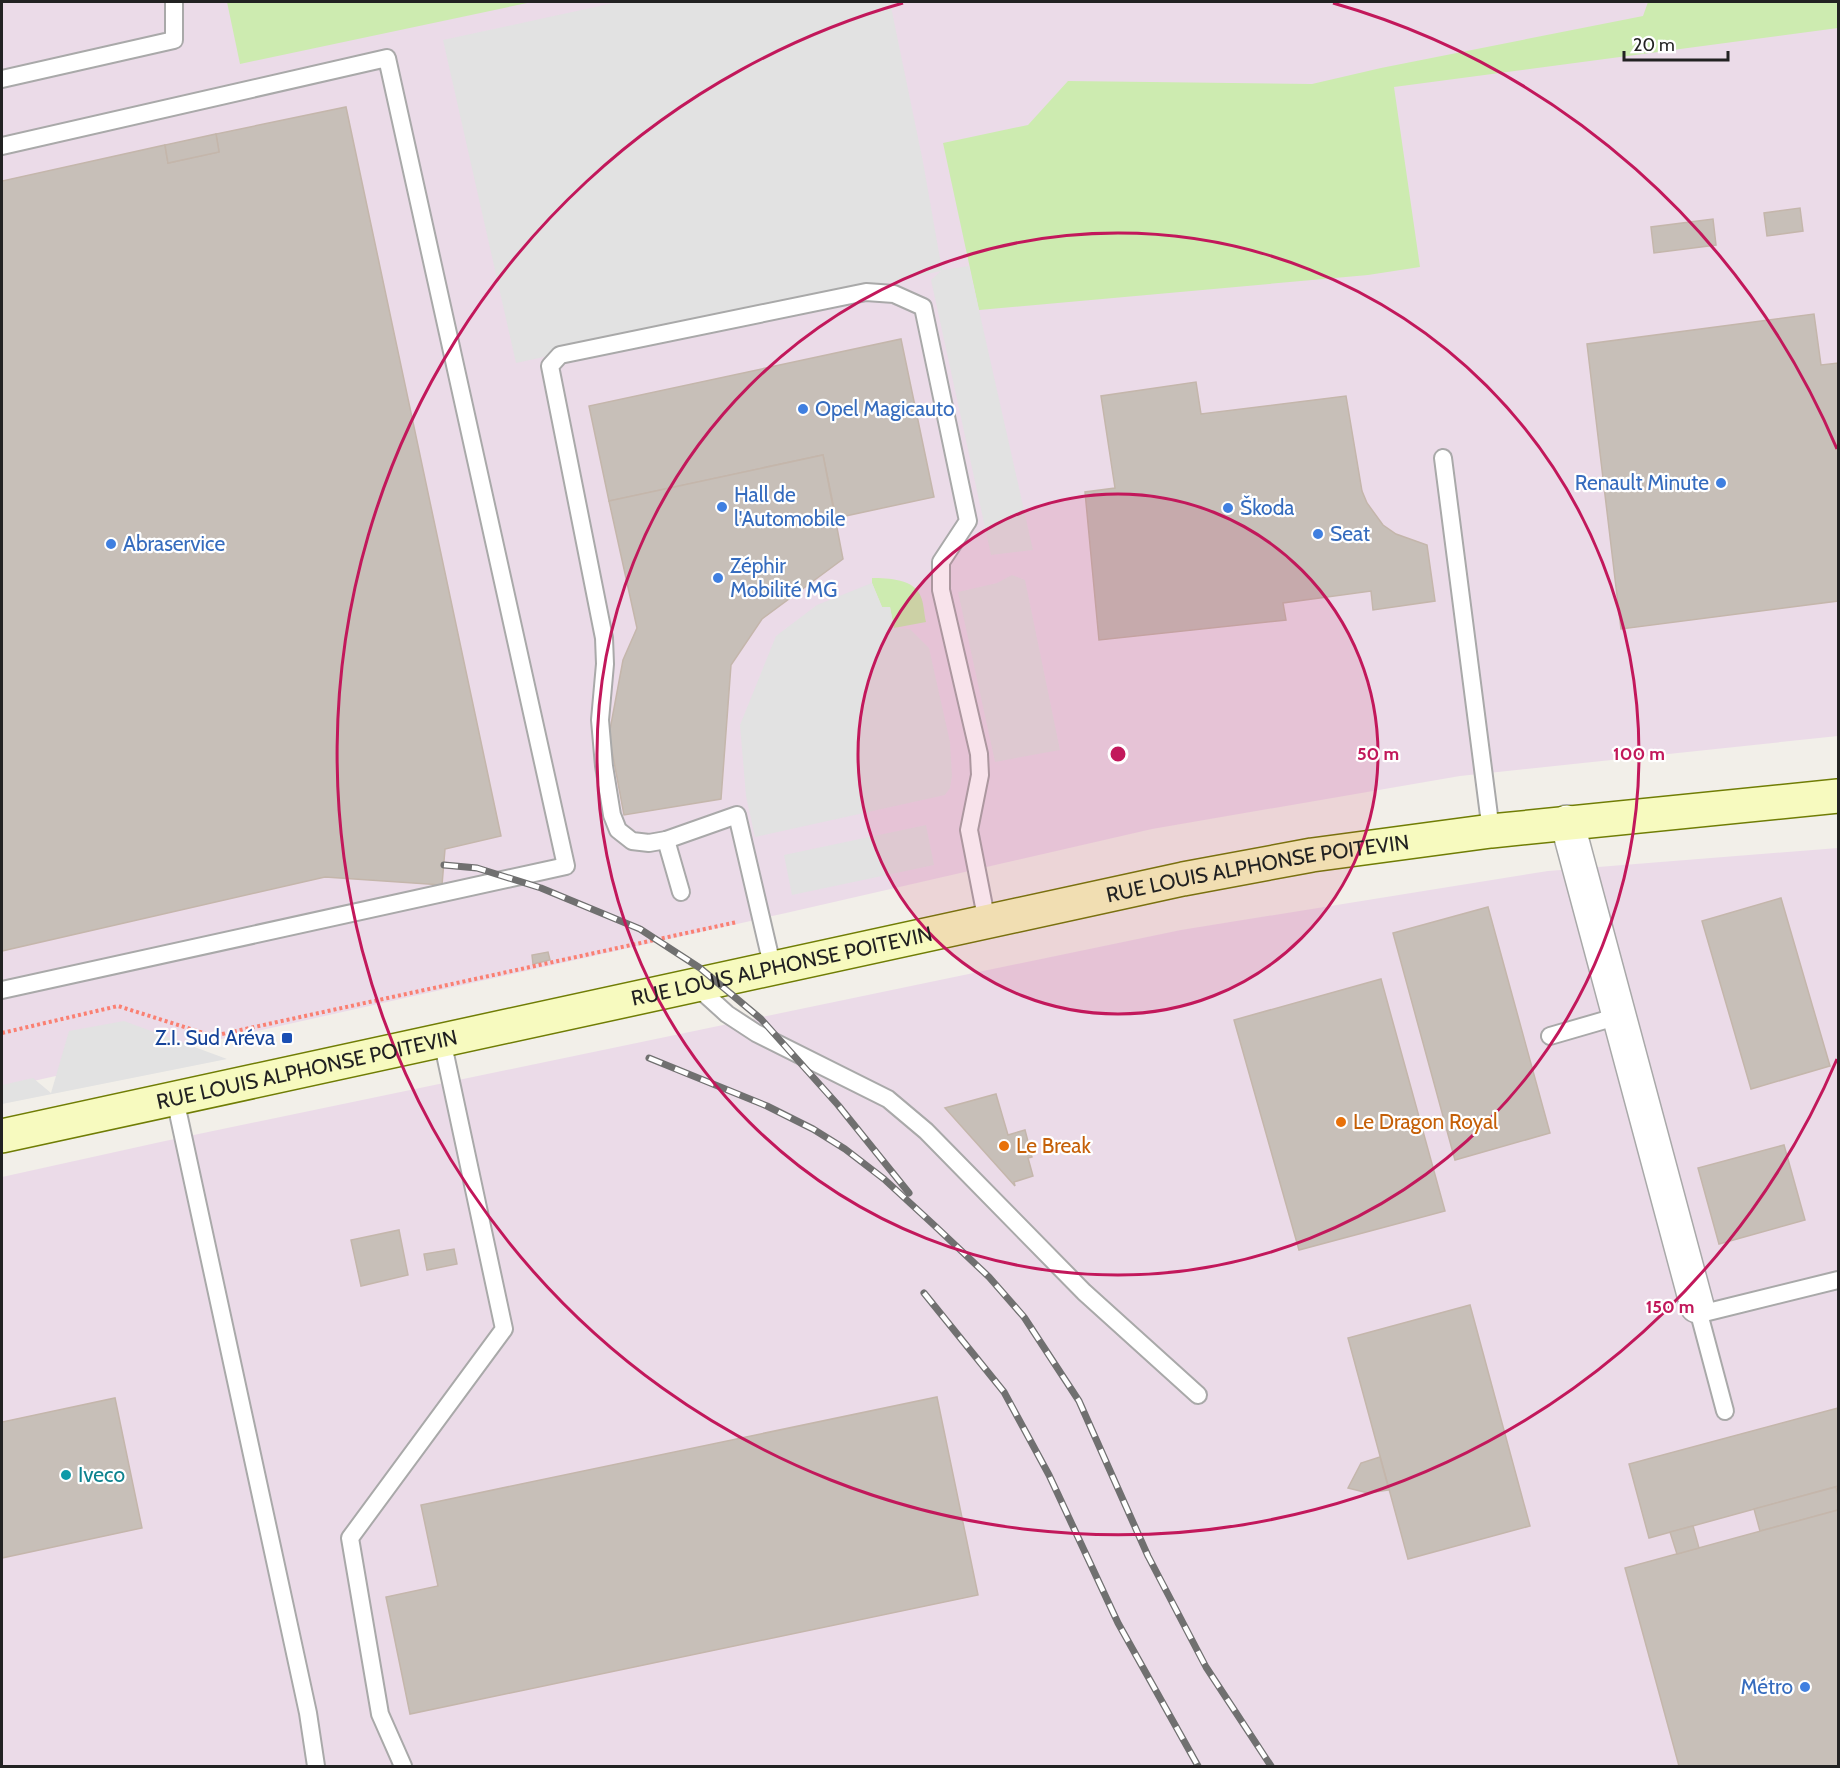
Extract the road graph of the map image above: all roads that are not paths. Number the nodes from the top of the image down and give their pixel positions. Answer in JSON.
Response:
{"nodes":[{"id":1,"x":174,"y":2,"type":"edge"},
{"id":2,"x":2,"y":79,"type":"edge"},
{"id":3,"x":2,"y":146,"type":"edge"},
{"id":4,"x":1443,"y":458,"type":"dead end"},
{"id":5,"x":1839,"y":795,"type":"edge"},
{"id":6,"x":1567,"y":822,"type":"junction"},
{"id":7,"x":1491,"y":831,"type":"junction"},
{"id":8,"x":666,"y":840,"type":"junction"},
{"id":9,"x":681,"y":892,"type":"dead end"},
{"id":10,"x":987,"y":922,"type":"junction"},
{"id":11,"x":773,"y":969,"type":"junction"},
{"id":12,"x":695,"y":985,"type":"junction"},
{"id":13,"x":2,"y":990,"type":"edge"},
{"id":14,"x":1619,"y":1016,"type":"junction"},
{"id":15,"x":1550,"y":1036,"type":"dead end"},
{"id":16,"x":442,"y":1040,"type":"junction"},
{"id":17,"x":175,"y":1099,"type":"junction"},
{"id":18,"x":2,"y":1137,"type":"edge"},
{"id":19,"x":1839,"y":1280,"type":"edge"},
{"id":20,"x":1699,"y":1310,"type":"junction"},
{"id":21,"x":1198,"y":1395,"type":"dead end"},
{"id":22,"x":1725,"y":1412,"type":"dead end"},
{"id":23,"x":316,"y":1767,"type":"edge"},
{"id":24,"x":403,"y":1767,"type":"edge"}],
"edges":[{"from":1,"to":2,"type":"lane"},
{"from":3,"to":13,"type":"lane"},
{"from":4,"to":7,"type":"lane"},
{"from":5,"to":6,"type":"street","name":"RUE LOUIS ALPHONSE POITEVIN"},
{"from":6,"to":7,"type":"street","name":"RUE LOUIS ALPHONSE POITEVIN"},
{"from":6,"to":14,"type":"street"},
{"from":7,"to":10,"type":"street","name":"RUE LOUIS ALPHONSE POITEVIN"},
{"from":8,"to":9,"type":"lane"},
{"from":8,"to":10,"type":"lane"},
{"from":8,"to":11,"type":"lane"},
{"from":10,"to":11,"type":"street","name":"RUE LOUIS ALPHONSE POITEVIN"},
{"from":11,"to":12,"type":"street","name":"RUE LOUIS ALPHONSE POITEVIN"},
{"from":12,"to":16,"type":"street","name":"RUE LOUIS ALPHONSE POITEVIN"},
{"from":12,"to":21,"type":"lane"},
{"from":14,"to":15,"type":"lane"},
{"from":14,"to":20,"type":"street"},
{"from":16,"to":17,"type":"street","name":"RUE LOUIS ALPHONSE POITEVIN"},
{"from":16,"to":24,"type":"lane"},
{"from":17,"to":18,"type":"street","name":"RUE LOUIS ALPHONSE POITEVIN"},
{"from":17,"to":23,"type":"lane"},
{"from":19,"to":20,"type":"lane"},
{"from":20,"to":22,"type":"lane"}]}
